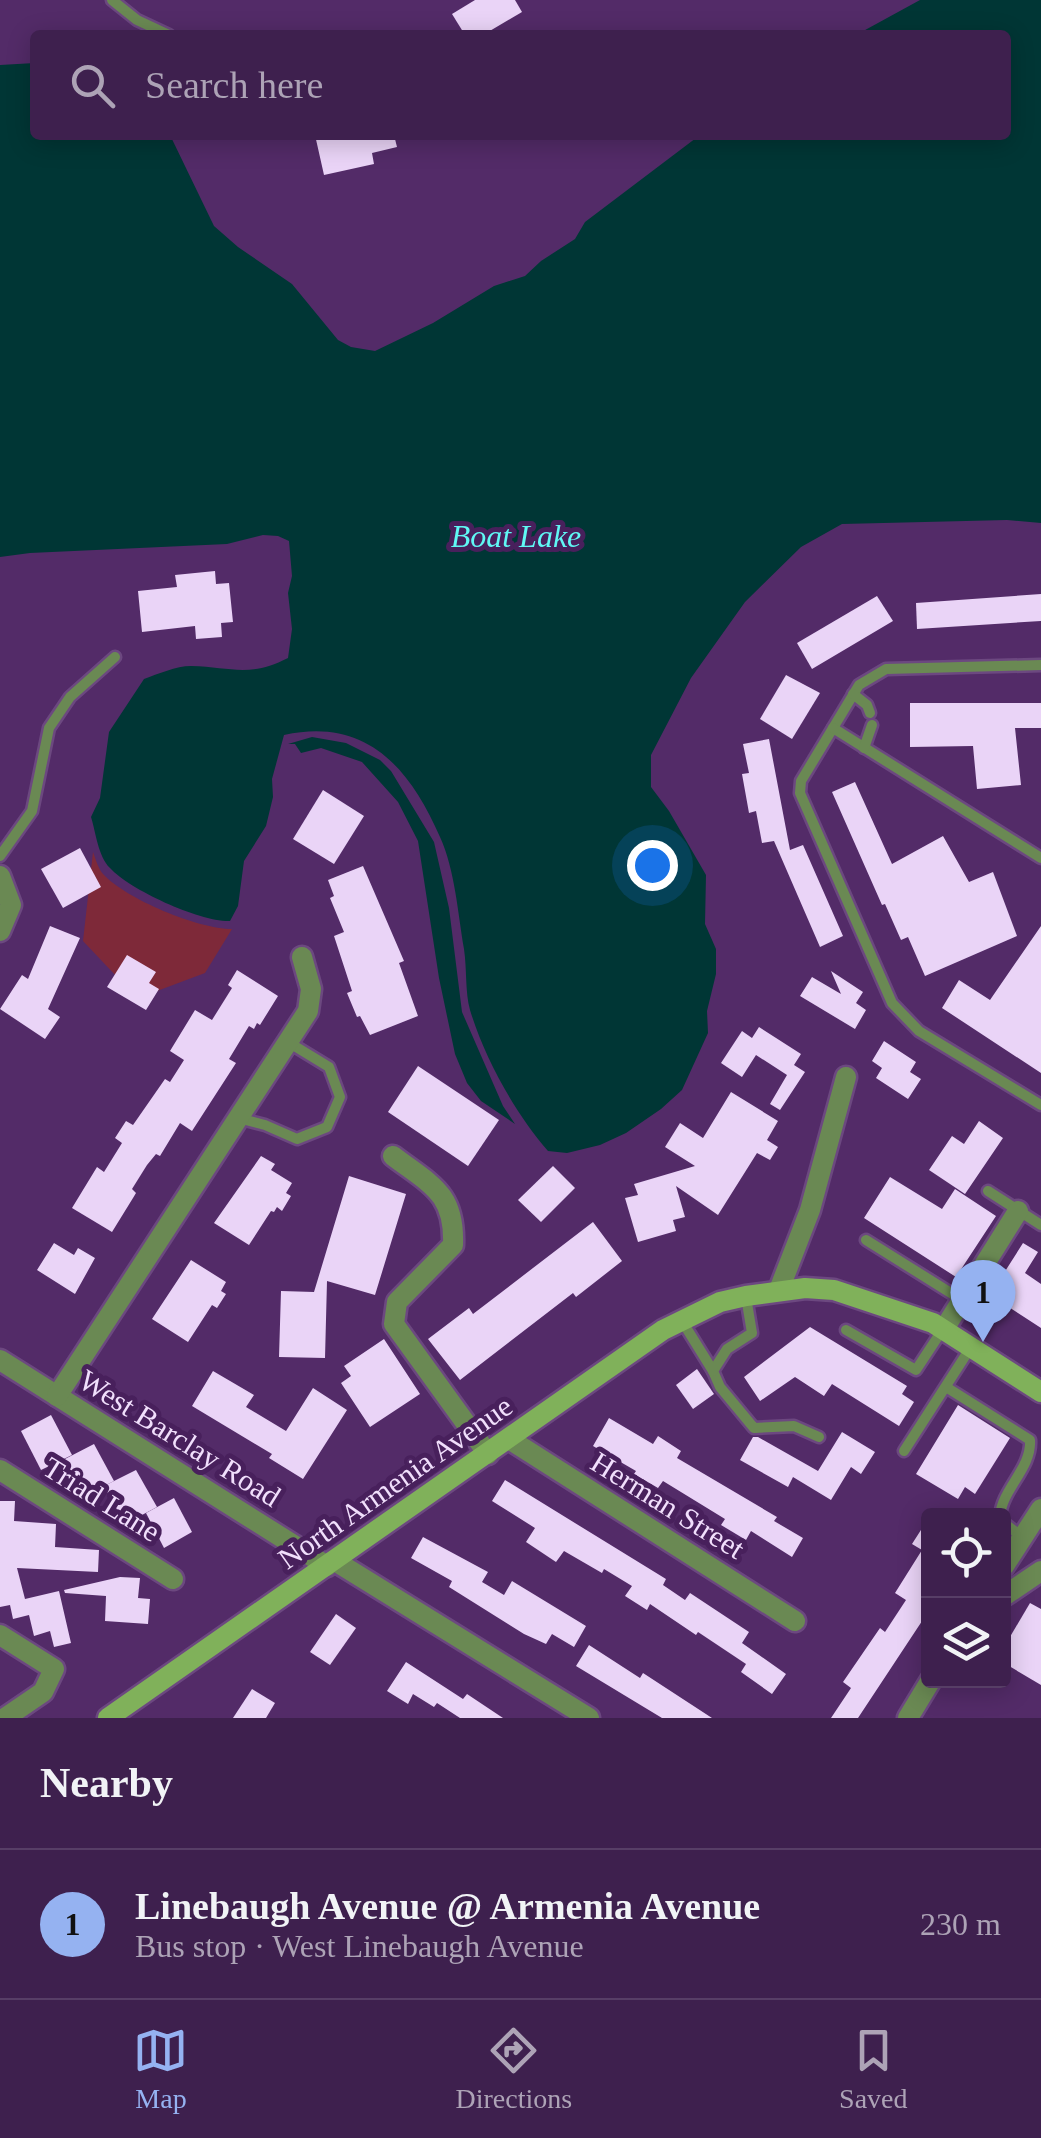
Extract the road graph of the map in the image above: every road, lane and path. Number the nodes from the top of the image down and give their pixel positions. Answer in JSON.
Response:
{"nodes":[{"id":1,"x":112,"y":0,"type":"edge"},
{"id":2,"x":159,"y":30,"type":"edge"},
{"id":3,"x":114,"y":658,"type":"dead end"},
{"id":4,"x":1041,"y":665,"type":"edge"},
{"id":5,"x":853,"y":694,"type":"junction"},
{"id":6,"x":833,"y":728,"type":"junction"},
{"id":7,"x":864,"y":748,"type":"junction"},
{"id":8,"x":0,"y":856,"type":"edge"},
{"id":9,"x":1041,"y":858,"type":"edge"},
{"id":10,"x":0,"y":876,"type":"edge"},
{"id":11,"x":0,"y":931,"type":"edge"},
{"id":12,"x":302,"y":957,"type":"dead end"},
{"id":13,"x":288,"y":1042,"type":"junction"},
{"id":14,"x":846,"y":1077,"type":"dead end"},
{"id":15,"x":1041,"y":1105,"type":"edge"},
{"id":16,"x":238,"y":1118,"type":"junction"},
{"id":17,"x":393,"y":1156,"type":"dead end"},
{"id":18,"x":988,"y":1191,"type":"dead end"},
{"id":19,"x":1018,"y":1211,"type":"junction"},
{"id":20,"x":1041,"y":1225,"type":"edge"},
{"id":21,"x":866,"y":1240,"type":"dead end"},
{"id":22,"x":779,"y":1290,"type":"junction"},
{"id":23,"x":746,"y":1296,"type":"junction"},
{"id":24,"x":962,"y":1300,"type":"junction"},
{"id":25,"x":682,"y":1321,"type":"junction"},
{"id":26,"x":944,"y":1328,"type":"junction"},
{"id":27,"x":846,"y":1330,"type":"dead end"},
{"id":28,"x":972,"y":1346,"type":"junction"},
{"id":29,"x":0,"y":1360,"type":"edge"},
{"id":30,"x":712,"y":1371,"type":"junction"},
{"id":31,"x":946,"y":1387,"type":"junction"},
{"id":32,"x":1040,"y":1388,"type":"edge"},
{"id":33,"x":57,"y":1396,"type":"junction"},
{"id":34,"x":819,"y":1437,"type":"dead end"},
{"id":35,"x":509,"y":1439,"type":"junction"},
{"id":36,"x":904,"y":1452,"type":"dead end"},
{"id":37,"x":488,"y":1454,"type":"junction"},
{"id":38,"x":0,"y":1470,"type":"edge"},
{"id":39,"x":1001,"y":1508,"type":"edge"},
{"id":40,"x":1041,"y":1508,"type":"edge"},
{"id":41,"x":1011,"y":1532,"type":"edge"},
{"id":42,"x":1019,"y":1542,"type":"junction"},
{"id":43,"x":1011,"y":1555,"type":"edge"},
{"id":44,"x":331,"y":1564,"type":"junction"},
{"id":45,"x":1041,"y":1564,"type":"edge"},
{"id":46,"x":1041,"y":1571,"type":"edge"},
{"id":47,"x":173,"y":1579,"type":"dead end"},
{"id":48,"x":1011,"y":1591,"type":"edge"},
{"id":49,"x":796,"y":1621,"type":"dead end"},
{"id":50,"x":0,"y":1634,"type":"edge"},
{"id":51,"x":926,"y":1688,"type":"edge"},
{"id":52,"x":118,"y":1716,"type":"edge"},
{"id":53,"x":5,"y":1718,"type":"edge"},
{"id":54,"x":589,"y":1718,"type":"edge"},
{"id":55,"x":908,"y":1718,"type":"edge"}],
"edges":[{"from":1,"to":2,"type":"lane"},
{"from":3,"to":8,"type":"lane"},
{"from":4,"to":5,"type":"lane"},
{"from":5,"to":6,"type":"lane"},
{"from":5,"to":7,"type":"lane"},
{"from":6,"to":7,"type":"lane"},
{"from":6,"to":15,"type":"lane"},
{"from":7,"to":9,"type":"lane"},
{"from":10,"to":11,"type":"street"},
{"from":12,"to":13,"type":"street"},
{"from":13,"to":16,"type":"street"},
{"from":13,"to":16,"type":"lane"},
{"from":14,"to":22,"type":"street"},
{"from":16,"to":33,"type":"street"},
{"from":17,"to":37,"type":"street"},
{"from":18,"to":19,"type":"lane"},
{"from":19,"to":20,"type":"lane"},
{"from":19,"to":24,"type":"street"},
{"from":21,"to":24,"type":"lane"},
{"from":22,"to":23,"type":"main road","name":"North Armenia Avenue"},
{"from":22,"to":26,"type":"main road","name":"North Armenia Avenue"},
{"from":23,"to":25,"type":"main road","name":"North Armenia Avenue"},
{"from":23,"to":30,"type":"lane"},
{"from":24,"to":26,"type":"street"},
{"from":25,"to":30,"type":"lane"},
{"from":25,"to":35,"type":"main road","name":"North Armenia Avenue"},
{"from":26,"to":27,"type":"lane"},
{"from":26,"to":28,"type":"main road","name":"North Armenia Avenue"},
{"from":28,"to":31,"type":"lane"},
{"from":28,"to":32,"type":"main road","name":"North Armenia Avenue"},
{"from":29,"to":33,"type":"street","name":"West Barclay Road"},
{"from":30,"to":34,"type":"lane"},
{"from":31,"to":36,"type":"lane"},
{"from":31,"to":39,"type":"lane"},
{"from":33,"to":44,"type":"street","name":"West Barclay Road"},
{"from":35,"to":37,"type":"main road","name":"North Armenia Avenue"},
{"from":35,"to":49,"type":"street","name":"Herman Street"},
{"from":37,"to":44,"type":"main road","name":"North Armenia Avenue"},
{"from":38,"to":47,"type":"street","name":"Triad Lane"},
{"from":40,"to":42,"type":"street"},
{"from":41,"to":42,"type":"lane"},
{"from":42,"to":43,"type":"street"},
{"from":42,"to":45,"type":"street"},
{"from":44,"to":52,"type":"main road","name":"North Armenia Avenue"},
{"from":44,"to":54,"type":"street","name":"West Barclay Road"},
{"from":46,"to":48,"type":"street"},
{"from":50,"to":53,"type":"street"},
{"from":51,"to":55,"type":"street"}]}
